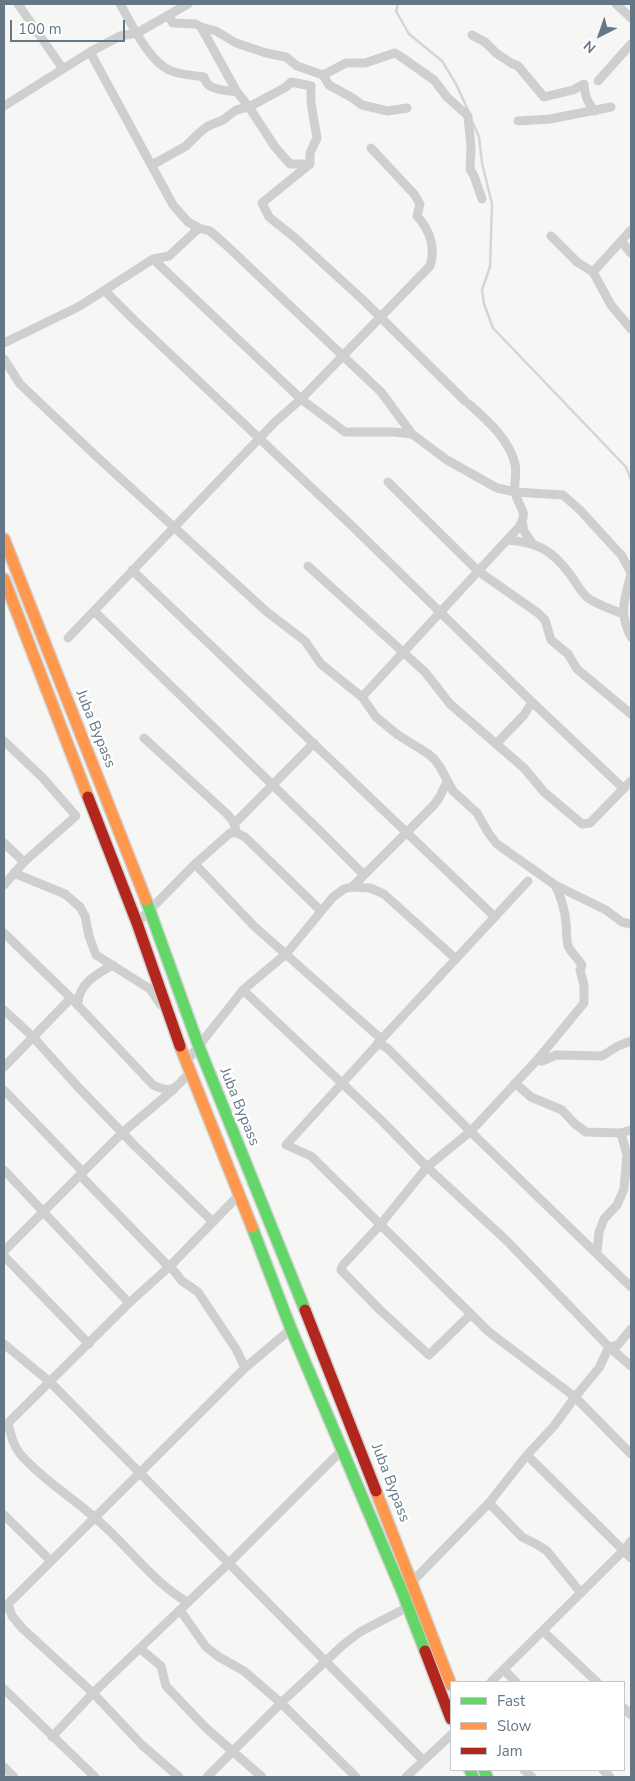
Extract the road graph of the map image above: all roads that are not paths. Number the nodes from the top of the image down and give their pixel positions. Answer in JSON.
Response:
{"nodes":[{"id":1,"x":18,"y":4,"type":"edge"},
{"id":2,"x":120,"y":4,"type":"edge"},
{"id":3,"x":185,"y":4,"type":"edge"},
{"id":4,"x":616,"y":4,"type":"edge"},
{"id":5,"x":168,"y":15,"type":"junction"},
{"id":6,"x":631,"y":18,"type":"edge"},
{"id":7,"x":202,"y":27,"type":"junction"},
{"id":8,"x":137,"y":34,"type":"junction"},
{"id":9,"x":472,"y":35,"type":"dead end"},
{"id":10,"x":631,"y":44,"type":"edge"},
{"id":11,"x":90,"y":52,"type":"junction"},
{"id":12,"x":63,"y":69,"type":"junction"},
{"id":13,"x":323,"y":75,"type":"junction"},
{"id":14,"x":598,"y":81,"type":"dead end"},
{"id":15,"x":329,"y":85,"type":"junction"},
{"id":16,"x":311,"y":86,"type":"junction"},
{"id":17,"x":237,"y":92,"type":"junction"},
{"id":18,"x":4,"y":106,"type":"edge"},
{"id":19,"x":249,"y":107,"type":"junction"},
{"id":20,"x":612,"y":107,"type":"dead end"},
{"id":21,"x":407,"y":108,"type":"dead end"},
{"id":22,"x":595,"y":111,"type":"junction"},
{"id":23,"x":518,"y":121,"type":"dead end"},
{"id":24,"x":371,"y":148,"type":"dead end"},
{"id":25,"x":310,"y":164,"type":"junction"},
{"id":26,"x":152,"y":165,"type":"junction"},
{"id":27,"x":482,"y":199,"type":"dead end"},
{"id":28,"x":199,"y":228,"type":"junction"},
{"id":29,"x":631,"y":230,"type":"edge"},
{"id":30,"x":551,"y":236,"type":"dead end"},
{"id":31,"x":621,"y":242,"type":"junction"},
{"id":32,"x":631,"y":253,"type":"edge"},
{"id":33,"x":153,"y":259,"type":"junction"},
{"id":34,"x":593,"y":272,"type":"junction"},
{"id":35,"x":105,"y":290,"type":"junction"},
{"id":36,"x":380,"y":316,"type":"junction"},
{"id":37,"x":631,"y":329,"type":"edge"},
{"id":38,"x":4,"y":344,"type":"edge"},
{"id":39,"x":342,"y":356,"type":"junction"},
{"id":40,"x":4,"y":359,"type":"edge"},
{"id":41,"x":301,"y":398,"type":"junction"},
{"id":42,"x":412,"y":434,"type":"junction"},
{"id":43,"x":259,"y":438,"type":"junction"},
{"id":44,"x":388,"y":482,"type":"dead end"},
{"id":45,"x":515,"y":492,"type":"junction"},
{"id":46,"x":522,"y":521,"type":"junction"},
{"id":47,"x":174,"y":526,"type":"junction"},
{"id":48,"x":4,"y":539,"type":"edge"},
{"id":49,"x":507,"y":540,"type":"junction"},
{"id":50,"x":532,"y":543,"type":"junction"},
{"id":51,"x":308,"y":566,"type":"dead end"},
{"id":52,"x":132,"y":570,"type":"junction"},
{"id":53,"x":478,"y":571,"type":"junction"},
{"id":54,"x":631,"y":574,"type":"edge"},
{"id":55,"x":4,"y":578,"type":"edge"},
{"id":56,"x":94,"y":610,"type":"junction"},
{"id":57,"x":440,"y":612,"type":"junction"},
{"id":58,"x":623,"y":614,"type":"junction"},
{"id":59,"x":631,"y":637,"type":"edge"},
{"id":60,"x":68,"y":638,"type":"dead end"},
{"id":61,"x":403,"y":653,"type":"junction"},
{"id":62,"x":362,"y":698,"type":"junction"},
{"id":63,"x":532,"y":702,"type":"junction"},
{"id":64,"x":631,"y":714,"type":"edge"},
{"id":65,"x":144,"y":738,"type":"dead end"},
{"id":66,"x":4,"y":741,"type":"edge"},
{"id":67,"x":314,"y":743,"type":"junction"},
{"id":68,"x":496,"y":744,"type":"junction"},
{"id":69,"x":631,"y":781,"type":"edge"},
{"id":70,"x":447,"y":782,"type":"junction"},
{"id":71,"x":272,"y":785,"type":"junction"},
{"id":72,"x":623,"y":788,"type":"junction"},
{"id":73,"x":236,"y":828,"type":"junction"},
{"id":74,"x":405,"y":832,"type":"junction"},
{"id":75,"x":4,"y":843,"type":"edge"},
{"id":76,"x":24,"y":862,"type":"junction"},
{"id":77,"x":195,"y":864,"type":"junction"},
{"id":78,"x":14,"y":873,"type":"junction"},
{"id":79,"x":364,"y":875,"type":"junction"},
{"id":80,"x":528,"y":882,"type":"dead end"},
{"id":81,"x":4,"y":885,"type":"edge"},
{"id":82,"x":555,"y":885,"type":"junction"},
{"id":83,"x":352,"y":887,"type":"junction"},
{"id":84,"x":150,"y":910,"type":"junction"},
{"id":85,"x":321,"y":911,"type":"junction"},
{"id":86,"x":495,"y":917,"type":"junction"},
{"id":87,"x":137,"y":923,"type":"junction"},
{"id":88,"x":631,"y":924,"type":"edge"},
{"id":89,"x":4,"y":933,"type":"edge"},
{"id":90,"x":286,"y":954,"type":"junction"},
{"id":91,"x":456,"y":959,"type":"junction"},
{"id":92,"x":113,"y":965,"type":"junction"},
{"id":93,"x":243,"y":990,"type":"junction"},
{"id":94,"x":71,"y":998,"type":"junction"},
{"id":95,"x":78,"y":1006,"type":"junction"},
{"id":96,"x":4,"y":1010,"type":"edge"},
{"id":97,"x":169,"y":1017,"type":"junction"},
{"id":98,"x":33,"y":1037,"type":"junction"},
{"id":99,"x":631,"y":1041,"type":"edge"},
{"id":100,"x":377,"y":1042,"type":"junction"},
{"id":101,"x":199,"y":1047,"type":"junction"},
{"id":102,"x":537,"y":1060,"type":"junction"},
{"id":103,"x":4,"y":1067,"type":"edge"},
{"id":104,"x":188,"y":1067,"type":"junction"},
{"id":105,"x":515,"y":1083,"type":"junction"},
{"id":106,"x":174,"y":1089,"type":"junction"},
{"id":107,"x":4,"y":1090,"type":"edge"},
{"id":108,"x":631,"y":1130,"type":"edge"},
{"id":109,"x":471,"y":1131,"type":"junction"},
{"id":110,"x":122,"y":1133,"type":"junction"},
{"id":111,"x":621,"y":1133,"type":"junction"},
{"id":112,"x":427,"y":1167,"type":"junction"},
{"id":113,"x":4,"y":1170,"type":"edge"},
{"id":114,"x":82,"y":1173,"type":"junction"},
{"id":115,"x":240,"y":1194,"type":"junction"},
{"id":116,"x":44,"y":1211,"type":"junction"},
{"id":117,"x":213,"y":1222,"type":"junction"},
{"id":118,"x":380,"y":1225,"type":"junction"},
{"id":119,"x":4,"y":1251,"type":"edge"},
{"id":120,"x":597,"y":1252,"type":"junction"},
{"id":121,"x":4,"y":1256,"type":"edge"},
{"id":122,"x":170,"y":1266,"type":"junction"},
{"id":123,"x":631,"y":1286,"type":"edge"},
{"id":124,"x":129,"y":1303,"type":"junction"},
{"id":125,"x":470,"y":1315,"type":"junction"},
{"id":126,"x":291,"y":1329,"type":"junction"},
{"id":127,"x":631,"y":1329,"type":"edge"},
{"id":128,"x":4,"y":1344,"type":"edge"},
{"id":129,"x":89,"y":1344,"type":"junction"},
{"id":130,"x":609,"y":1347,"type":"junction"},
{"id":131,"x":631,"y":1366,"type":"edge"},
{"id":132,"x":245,"y":1368,"type":"junction"},
{"id":133,"x":50,"y":1382,"type":"junction"},
{"id":134,"x":575,"y":1397,"type":"junction"},
{"id":135,"x":6,"y":1425,"type":"edge"},
{"id":136,"x":342,"y":1450,"type":"junction"},
{"id":137,"x":631,"y":1454,"type":"edge"},
{"id":138,"x":527,"y":1455,"type":"junction"},
{"id":139,"x":140,"y":1473,"type":"junction"},
{"id":140,"x":489,"y":1503,"type":"junction"},
{"id":141,"x":4,"y":1515,"type":"edge"},
{"id":142,"x":95,"y":1517,"type":"junction"},
{"id":143,"x":631,"y":1541,"type":"edge"},
{"id":144,"x":623,"y":1551,"type":"junction"},
{"id":145,"x":631,"y":1558,"type":"edge"},
{"id":146,"x":51,"y":1562,"type":"junction"},
{"id":147,"x":229,"y":1563,"type":"junction"},
{"id":148,"x":402,"y":1591,"type":"junction"},
{"id":149,"x":581,"y":1593,"type":"junction"},
{"id":150,"x":188,"y":1602,"type":"junction"},
{"id":151,"x":5,"y":1606,"type":"edge"},
{"id":152,"x":408,"y":1607,"type":"junction"},
{"id":153,"x":180,"y":1610,"type":"junction"},
{"id":154,"x":543,"y":1631,"type":"junction"},
{"id":155,"x":143,"y":1651,"type":"dead end"},
{"id":156,"x":326,"y":1662,"type":"junction"},
{"id":157,"x":504,"y":1670,"type":"junction"},
{"id":158,"x":492,"y":1681,"type":"edge"},
{"id":159,"x":515,"y":1681,"type":"edge"},
{"id":160,"x":596,"y":1681,"type":"edge"},
{"id":161,"x":450,"y":1682,"type":"edge"},
{"id":162,"x":4,"y":1689,"type":"edge"},
{"id":163,"x":93,"y":1693,"type":"junction"},
{"id":164,"x":281,"y":1702,"type":"junction"},
{"id":165,"x":450,"y":1716,"type":"edge"},
{"id":166,"x":450,"y":1736,"type":"edge"},
{"id":167,"x":52,"y":1737,"type":"junction"},
{"id":168,"x":233,"y":1750,"type":"junction"},
{"id":169,"x":423,"y":1760,"type":"junction"},
{"id":170,"x":4,"y":1767,"type":"edge"},
{"id":171,"x":14,"y":1777,"type":"edge"},
{"id":172,"x":95,"y":1777,"type":"edge"},
{"id":173,"x":179,"y":1777,"type":"edge"},
{"id":174,"x":207,"y":1777,"type":"edge"},
{"id":175,"x":262,"y":1777,"type":"edge"},
{"id":176,"x":356,"y":1777,"type":"edge"},
{"id":177,"x":406,"y":1777,"type":"edge"}],
"edges":[{"from":1,"to":12,"type":"street"},
{"from":2,"to":8,"type":"street"},
{"from":3,"to":5,"type":"street"},
{"from":4,"to":6,"type":"street"},
{"from":5,"to":7,"type":"street"},
{"from":5,"to":8,"type":"street"},
{"from":7,"to":13,"type":"street"},
{"from":7,"to":17,"type":"street"},
{"from":8,"to":11,"type":"street"},
{"from":8,"to":17,"type":"street"},
{"from":9,"to":22,"type":"street"},
{"from":10,"to":14,"type":"street"},
{"from":11,"to":12,"type":"street"},
{"from":11,"to":26,"type":"street"},
{"from":12,"to":18,"type":"street"},
{"from":13,"to":15,"type":"street"},
{"from":13,"to":27,"type":"street"},
{"from":15,"to":16,"type":"street"},
{"from":15,"to":21,"type":"street"},
{"from":16,"to":19,"type":"street"},
{"from":16,"to":25,"type":"street"},
{"from":17,"to":19,"type":"street"},
{"from":19,"to":25,"type":"street"},
{"from":19,"to":26,"type":"street"},
{"from":20,"to":22,"type":"street"},
{"from":22,"to":23,"type":"street"},
{"from":24,"to":36,"type":"street"},
{"from":25,"to":36,"type":"street"},
{"from":26,"to":28,"type":"street"},
{"from":28,"to":33,"type":"street"},
{"from":28,"to":39,"type":"street"},
{"from":29,"to":31,"type":"street"},
{"from":30,"to":34,"type":"street"},
{"from":31,"to":32,"type":"street"},
{"from":31,"to":34,"type":"street"},
{"from":33,"to":35,"type":"street"},
{"from":33,"to":41,"type":"street"},
{"from":34,"to":37,"type":"street"},
{"from":35,"to":38,"type":"street"},
{"from":35,"to":43,"type":"street"},
{"from":36,"to":39,"type":"street"},
{"from":36,"to":45,"type":"street"},
{"from":39,"to":41,"type":"street"},
{"from":39,"to":42,"type":"street"},
{"from":40,"to":47,"type":"street"},
{"from":41,"to":42,"type":"street"},
{"from":41,"to":43,"type":"street"},
{"from":42,"to":45,"type":"street"},
{"from":43,"to":47,"type":"street"},
{"from":43,"to":57,"type":"street"},
{"from":44,"to":53,"type":"street"},
{"from":45,"to":46,"type":"street"},
{"from":45,"to":54,"type":"street"},
{"from":46,"to":49,"type":"street"},
{"from":46,"to":50,"type":"street"},
{"from":47,"to":52,"type":"street"},
{"from":47,"to":62,"type":"street"},
{"from":48,"to":84,"type":"main road","name":"Juba Bypass"},
{"from":49,"to":50,"type":"street"},
{"from":49,"to":53,"type":"street"},
{"from":50,"to":58,"type":"street"},
{"from":51,"to":61,"type":"street"},
{"from":52,"to":56,"type":"street"},
{"from":52,"to":67,"type":"street"},
{"from":53,"to":57,"type":"street"},
{"from":53,"to":64,"type":"street"},
{"from":54,"to":58,"type":"street"},
{"from":55,"to":87,"type":"main road","name":"Juba Bypass"},
{"from":56,"to":60,"type":"street"},
{"from":56,"to":71,"type":"street"},
{"from":57,"to":61,"type":"street"},
{"from":57,"to":63,"type":"street"},
{"from":58,"to":59,"type":"street"},
{"from":61,"to":62,"type":"street"},
{"from":61,"to":68,"type":"street"},
{"from":62,"to":70,"type":"street"},
{"from":63,"to":68,"type":"street"},
{"from":63,"to":72,"type":"street"},
{"from":65,"to":73,"type":"street"},
{"from":66,"to":76,"type":"street"},
{"from":67,"to":71,"type":"street"},
{"from":67,"to":74,"type":"street"},
{"from":68,"to":72,"type":"street"},
{"from":69,"to":72,"type":"street"},
{"from":70,"to":74,"type":"street"},
{"from":70,"to":82,"type":"street"},
{"from":71,"to":73,"type":"street"},
{"from":71,"to":79,"type":"street"},
{"from":73,"to":77,"type":"street"},
{"from":73,"to":85,"type":"street"},
{"from":74,"to":79,"type":"street"},
{"from":74,"to":86,"type":"street"},
{"from":75,"to":76,"type":"street"},
{"from":76,"to":78,"type":"street"},
{"from":77,"to":84,"type":"street"},
{"from":77,"to":90,"type":"street"},
{"from":78,"to":81,"type":"street"},
{"from":78,"to":92,"type":"street"},
{"from":79,"to":83,"type":"street"},
{"from":80,"to":86,"type":"street"},
{"from":82,"to":88,"type":"street"},
{"from":82,"to":102,"type":"street"},
{"from":83,"to":85,"type":"street"},
{"from":83,"to":91,"type":"street"},
{"from":84,"to":87,"type":"street"},
{"from":84,"to":101,"type":"main road","name":"Juba Bypass"},
{"from":85,"to":90,"type":"street"},
{"from":86,"to":91,"type":"street"},
{"from":87,"to":97,"type":"main road","name":"Juba Bypass"},
{"from":89,"to":94,"type":"street"},
{"from":90,"to":93,"type":"street"},
{"from":90,"to":100,"type":"street"},
{"from":91,"to":100,"type":"street"},
{"from":92,"to":95,"type":"street"},
{"from":92,"to":97,"type":"street"},
{"from":93,"to":101,"type":"street"},
{"from":93,"to":112,"type":"street"},
{"from":94,"to":95,"type":"street"},
{"from":94,"to":98,"type":"street"},
{"from":95,"to":106,"type":"street"},
{"from":96,"to":98,"type":"street"},
{"from":97,"to":104,"type":"main road","name":"Juba Bypass"},
{"from":98,"to":103,"type":"street"},
{"from":98,"to":110,"type":"street"},
{"from":99,"to":102,"type":"street"},
{"from":100,"to":109,"type":"street"},
{"from":100,"to":118,"type":"street"},
{"from":101,"to":104,"type":"street"},
{"from":101,"to":161,"type":"main road","name":"Juba Bypass"},
{"from":102,"to":105,"type":"street"},
{"from":104,"to":106,"type":"street"},
{"from":104,"to":115,"type":"main road","name":"Juba Bypass"},
{"from":105,"to":109,"type":"street"},
{"from":105,"to":111,"type":"street"},
{"from":106,"to":110,"type":"street"},
{"from":107,"to":114,"type":"street"},
{"from":108,"to":111,"type":"street"},
{"from":109,"to":112,"type":"street"},
{"from":109,"to":120,"type":"street"},
{"from":110,"to":114,"type":"street"},
{"from":110,"to":117,"type":"street"},
{"from":111,"to":120,"type":"street"},
{"from":112,"to":118,"type":"street"},
{"from":112,"to":130,"type":"street"},
{"from":113,"to":116,"type":"street"},
{"from":114,"to":116,"type":"street"},
{"from":114,"to":122,"type":"street"},
{"from":115,"to":117,"type":"street"},
{"from":115,"to":126,"type":"main road","name":"Juba Bypass"},
{"from":116,"to":119,"type":"street"},
{"from":116,"to":124,"type":"street"},
{"from":117,"to":122,"type":"street"},
{"from":118,"to":125,"type":"street"},
{"from":118,"to":125,"type":"street"},
{"from":120,"to":123,"type":"street"},
{"from":121,"to":129,"type":"street"},
{"from":122,"to":124,"type":"street"},
{"from":122,"to":132,"type":"street"},
{"from":124,"to":129,"type":"street"},
{"from":125,"to":134,"type":"street"},
{"from":126,"to":132,"type":"street"},
{"from":126,"to":136,"type":"main road","name":"Juba Bypass"},
{"from":127,"to":130,"type":"street"},
{"from":128,"to":133,"type":"street"},
{"from":129,"to":133,"type":"street"},
{"from":130,"to":131,"type":"street"},
{"from":130,"to":134,"type":"street"},
{"from":132,"to":139,"type":"street"},
{"from":133,"to":135,"type":"street"},
{"from":133,"to":139,"type":"street"},
{"from":134,"to":137,"type":"street"},
{"from":134,"to":138,"type":"street"},
{"from":135,"to":142,"type":"street"},
{"from":136,"to":147,"type":"street"},
{"from":136,"to":148,"type":"main road","name":"Juba Bypass"},
{"from":138,"to":140,"type":"street"},
{"from":138,"to":144,"type":"street"},
{"from":139,"to":142,"type":"street"},
{"from":139,"to":147,"type":"street"},
{"from":140,"to":148,"type":"street"},
{"from":140,"to":149,"type":"street"},
{"from":141,"to":146,"type":"street"},
{"from":142,"to":146,"type":"street"},
{"from":142,"to":150,"type":"street"},
{"from":143,"to":144,"type":"street"},
{"from":144,"to":145,"type":"street"},
{"from":144,"to":149,"type":"street"},
{"from":146,"to":151,"type":"street"},
{"from":147,"to":150,"type":"street"},
{"from":147,"to":156,"type":"street"},
{"from":148,"to":152,"type":"main road","name":"Juba Bypass"},
{"from":149,"to":154,"type":"street"},
{"from":150,"to":153,"type":"street"},
{"from":151,"to":163,"type":"street"},
{"from":152,"to":156,"type":"street"},
{"from":152,"to":165,"type":"main road","name":"Juba Bypass"},
{"from":153,"to":163,"type":"street"},
{"from":153,"to":164,"type":"street"},
{"from":154,"to":157,"type":"street"},
{"from":154,"to":160,"type":"street"},
{"from":155,"to":168,"type":"street"},
{"from":156,"to":164,"type":"street"},
{"from":156,"to":169,"type":"street"},
{"from":157,"to":158,"type":"street"},
{"from":157,"to":159,"type":"street"},
{"from":162,"to":167,"type":"street"},
{"from":163,"to":167,"type":"street"},
{"from":163,"to":173,"type":"street"},
{"from":164,"to":168,"type":"street"},
{"from":164,"to":176,"type":"street"},
{"from":166,"to":169,"type":"street"},
{"from":167,"to":172,"type":"street"},
{"from":168,"to":174,"type":"street"},
{"from":168,"to":175,"type":"street"},
{"from":169,"to":177,"type":"street"},
{"from":170,"to":171,"type":"street"}]}
